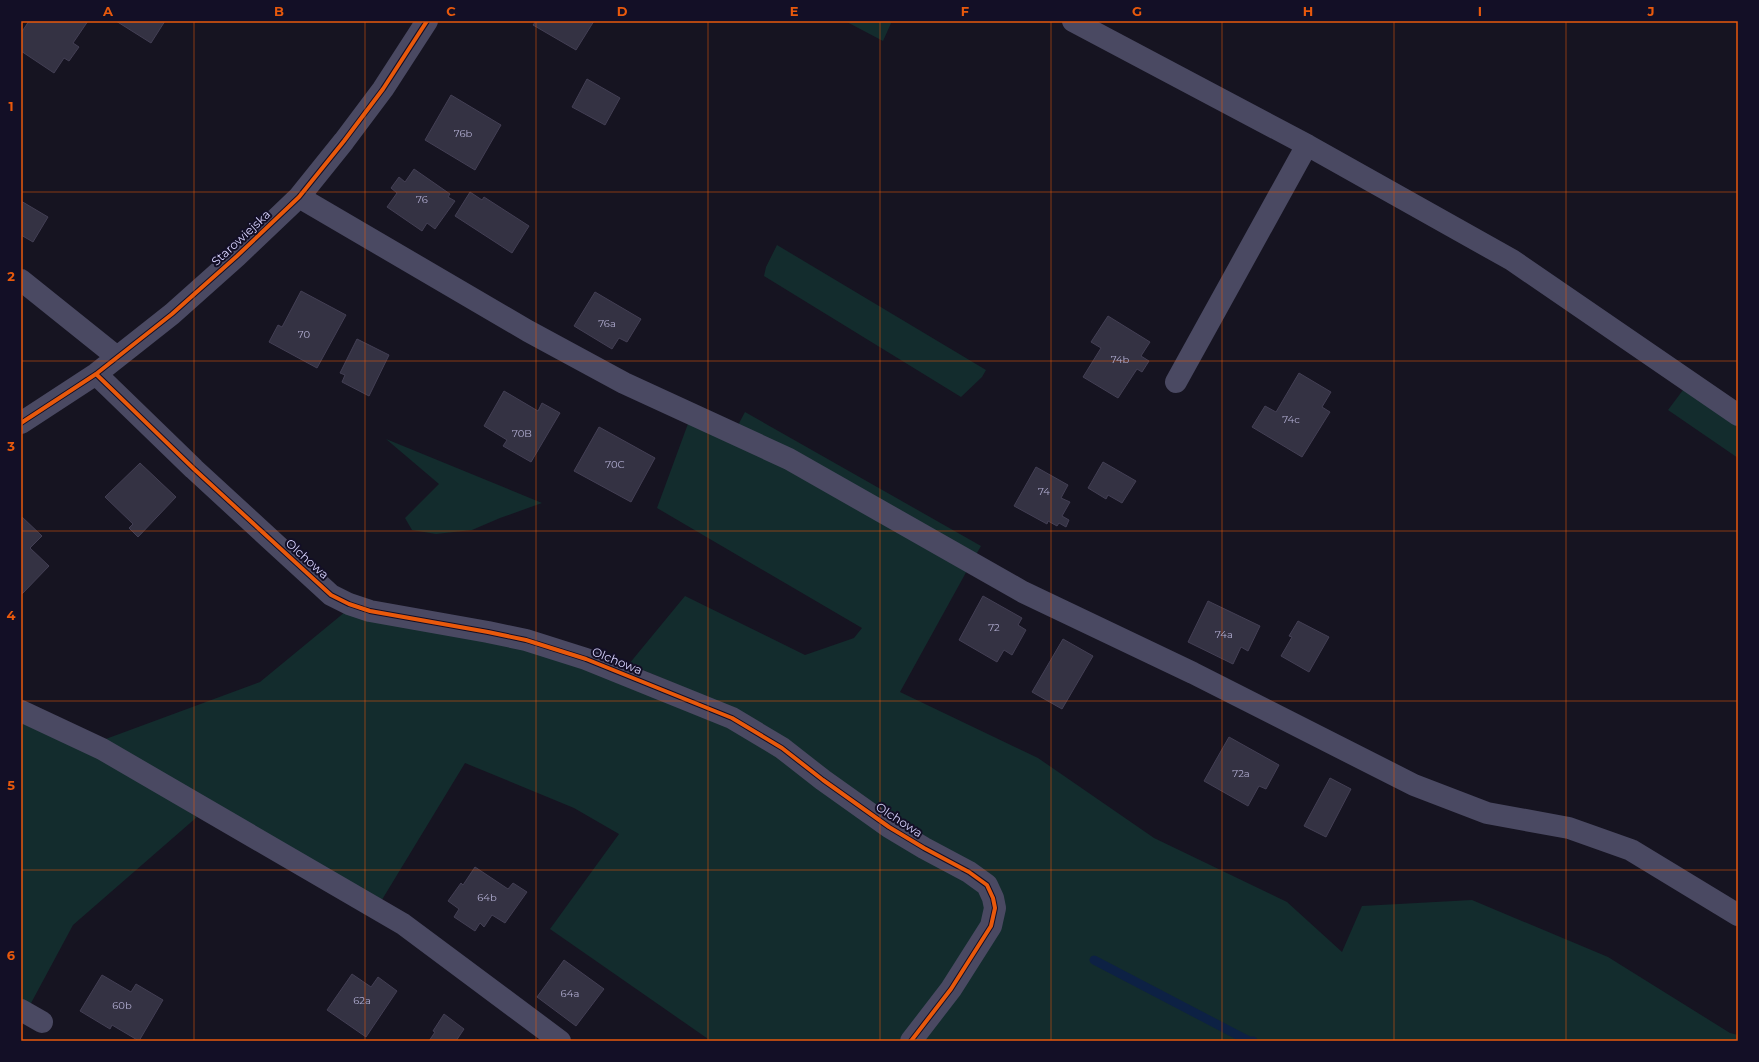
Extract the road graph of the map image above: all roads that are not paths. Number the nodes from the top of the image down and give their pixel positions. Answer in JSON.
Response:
{"nodes":[{"id":1,"x":427,"y":21,"type":"edge"},
{"id":2,"x":1073,"y":21,"type":"edge"},
{"id":3,"x":1307,"y":145,"type":"junction"},
{"id":4,"x":299,"y":197,"type":"junction"},
{"id":5,"x":21,"y":280,"type":"edge"},
{"id":6,"x":117,"y":357,"type":"junction"},
{"id":7,"x":96,"y":374,"type":"junction"},
{"id":8,"x":1176,"y":382,"type":"dead end"},
{"id":9,"x":1738,"y":415,"type":"edge"},
{"id":10,"x":21,"y":422,"type":"edge"},
{"id":11,"x":21,"y":711,"type":"edge"},
{"id":12,"x":1738,"y":915,"type":"edge"},
{"id":13,"x":21,"y":1010,"type":"edge"},
{"id":14,"x":42,"y":1022,"type":"dead end"},
{"id":15,"x":560,"y":1041,"type":"edge"},
{"id":16,"x":912,"y":1041,"type":"edge"}],
"edges":[{"from":1,"to":4,"type":"street","name":"Starowiejska"},
{"from":2,"to":3,"type":"street"},
{"from":3,"to":8,"type":"street"},
{"from":3,"to":9,"type":"street"},
{"from":4,"to":6,"type":"street","name":"Starowiejska"},
{"from":4,"to":12,"type":"street"},
{"from":5,"to":6,"type":"street"},
{"from":6,"to":7,"type":"street","name":"Starowiejska"},
{"from":7,"to":10,"type":"street","name":"Starowiejska"},
{"from":7,"to":16,"type":"street","name":"Olchowa"},
{"from":11,"to":15,"type":"street"},
{"from":13,"to":14,"type":"street"}]}
